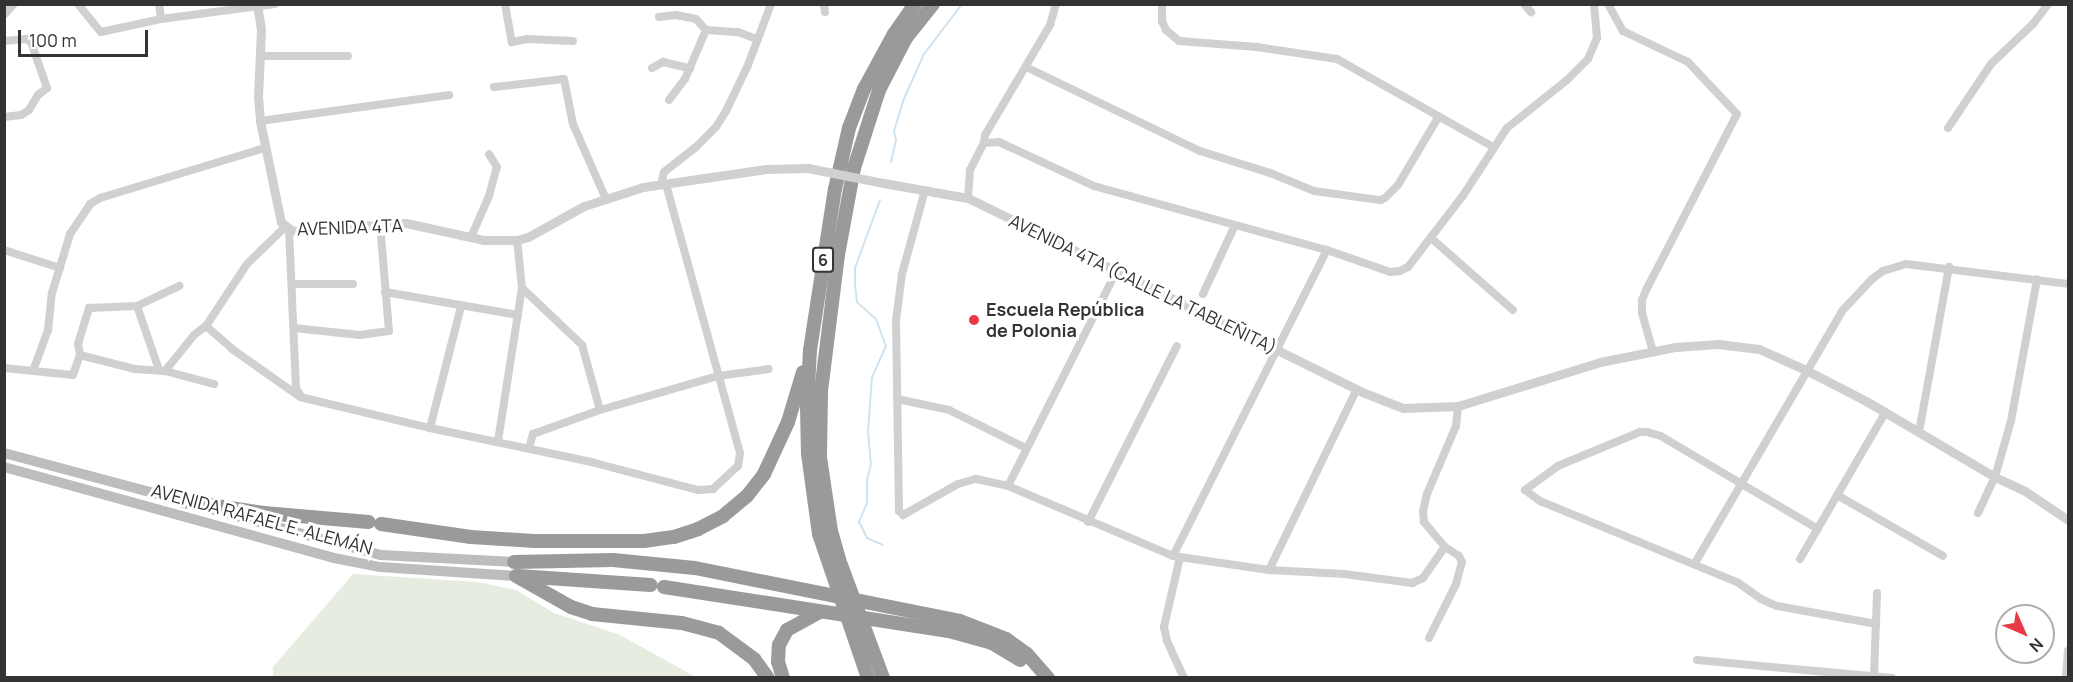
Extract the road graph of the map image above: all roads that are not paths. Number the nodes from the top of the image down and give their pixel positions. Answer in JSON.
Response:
{"nodes":[{"id":1,"x":14,"y":4,"type":"edge"},
{"id":2,"x":78,"y":4,"type":"edge"},
{"id":3,"x":159,"y":4,"type":"edge"},
{"id":4,"x":275,"y":4,"type":"edge"},
{"id":5,"x":505,"y":4,"type":"edge"},
{"id":6,"x":771,"y":4,"type":"edge"},
{"id":7,"x":915,"y":4,"type":"edge"},
{"id":8,"x":933,"y":4,"type":"edge"},
{"id":9,"x":1056,"y":4,"type":"edge"},
{"id":10,"x":1162,"y":4,"type":"edge"},
{"id":11,"x":1524,"y":4,"type":"edge"},
{"id":12,"x":1594,"y":4,"type":"edge"},
{"id":13,"x":1608,"y":4,"type":"edge"},
{"id":14,"x":2048,"y":4,"type":"edge"},
{"id":15,"x":258,"y":6,"type":"edge"},
{"id":16,"x":1531,"y":12,"type":"dead end"},
{"id":17,"x":4,"y":15,"type":"edge"},
{"id":18,"x":659,"y":17,"type":"dead end"},
{"id":19,"x":160,"y":19,"type":"junction"},
{"id":20,"x":706,"y":30,"type":"junction"},
{"id":21,"x":756,"y":39,"type":"junction"},
{"id":22,"x":4,"y":41,"type":"edge"},
{"id":23,"x":573,"y":41,"type":"dead end"},
{"id":24,"x":260,"y":56,"type":"junction"},
{"id":25,"x":348,"y":56,"type":"dead end"},
{"id":26,"x":1026,"y":67,"type":"junction"},
{"id":27,"x":652,"y":68,"type":"dead end"},
{"id":28,"x":690,"y":68,"type":"junction"},
{"id":29,"x":494,"y":87,"type":"dead end"},
{"id":30,"x":449,"y":95,"type":"dead end"},
{"id":31,"x":669,"y":100,"type":"dead end"},
{"id":32,"x":1439,"y":116,"type":"junction"},
{"id":33,"x":4,"y":117,"type":"edge"},
{"id":34,"x":260,"y":121,"type":"junction"},
{"id":35,"x":1948,"y":128,"type":"dead end"},
{"id":36,"x":984,"y":142,"type":"junction"},
{"id":37,"x":1492,"y":147,"type":"junction"},
{"id":38,"x":265,"y":148,"type":"junction"},
{"id":39,"x":489,"y":154,"type":"dead end"},
{"id":40,"x":878,"y":182,"type":"joint"},
{"id":41,"x":663,"y":185,"type":"junction"},
{"id":42,"x":925,"y":190,"type":"junction"},
{"id":43,"x":968,"y":198,"type":"junction"},
{"id":44,"x":606,"y":199,"type":"junction"},
{"id":45,"x":380,"y":224,"type":"junction"},
{"id":46,"x":1235,"y":225,"type":"junction"},
{"id":47,"x":287,"y":228,"type":"junction"},
{"id":48,"x":471,"y":237,"type":"junction"},
{"id":49,"x":1431,"y":238,"type":"junction"},
{"id":50,"x":517,"y":240,"type":"junction"},
{"id":51,"x":4,"y":250,"type":"edge"},
{"id":52,"x":1327,"y":250,"type":"junction"},
{"id":53,"x":1949,"y":267,"type":"junction"},
{"id":54,"x":60,"y":268,"type":"junction"},
{"id":55,"x":1116,"y":272,"type":"junction"},
{"id":56,"x":2037,"y":279,"type":"junction"},
{"id":57,"x":292,"y":284,"type":"junction"},
{"id":58,"x":353,"y":284,"type":"dead end"},
{"id":59,"x":2068,"y":284,"type":"edge"},
{"id":60,"x":179,"y":286,"type":"dead end"},
{"id":61,"x":522,"y":288,"type":"junction"},
{"id":62,"x":385,"y":292,"type":"junction"},
{"id":63,"x":1203,"y":294,"type":"dead end"},
{"id":64,"x":137,"y":306,"type":"junction"},
{"id":65,"x":461,"y":306,"type":"junction"},
{"id":66,"x":1513,"y":310,"type":"dead end"},
{"id":67,"x":518,"y":315,"type":"junction"},
{"id":68,"x":206,"y":326,"type":"junction"},
{"id":69,"x":294,"y":328,"type":"junction"},
{"id":70,"x":1177,"y":346,"type":"dead end"},
{"id":71,"x":810,"y":350,"type":"junction"},
{"id":72,"x":1278,"y":350,"type":"junction"},
{"id":73,"x":1653,"y":351,"type":"junction"},
{"id":74,"x":80,"y":355,"type":"junction"},
{"id":75,"x":4,"y":368,"type":"edge"},
{"id":76,"x":769,"y":369,"type":"dead end"},
{"id":77,"x":162,"y":370,"type":"junction"},
{"id":78,"x":1806,"y":370,"type":"junction"},
{"id":79,"x":33,"y":371,"type":"junction"},
{"id":80,"x":718,"y":376,"type":"junction"},
{"id":81,"x":214,"y":384,"type":"dead end"},
{"id":82,"x":1358,"y":389,"type":"junction"},
{"id":83,"x":300,"y":397,"type":"junction"},
{"id":84,"x":897,"y":399,"type":"junction"},
{"id":85,"x":1458,"y":406,"type":"junction"},
{"id":86,"x":600,"y":410,"type":"junction"},
{"id":87,"x":1885,"y":413,"type":"junction"},
{"id":88,"x":430,"y":428,"type":"junction"},
{"id":89,"x":1919,"y":432,"type":"junction"},
{"id":90,"x":498,"y":441,"type":"junction"},
{"id":91,"x":529,"y":448,"type":"junction"},
{"id":92,"x":1026,"y":448,"type":"junction"},
{"id":93,"x":4,"y":453,"type":"edge"},
{"id":94,"x":4,"y":467,"type":"edge"},
{"id":95,"x":1995,"y":477,"type":"junction"},
{"id":96,"x":1740,"y":482,"type":"junction"},
{"id":97,"x":1008,"y":486,"type":"junction"},
{"id":98,"x":1837,"y":495,"type":"junction"},
{"id":99,"x":183,"y":501,"type":"junction"},
{"id":100,"x":1978,"y":513,"type":"dead end"},
{"id":101,"x":2068,"y":517,"type":"edge"},
{"id":102,"x":1088,"y":522,"type":"junction"},
{"id":103,"x":1818,"y":529,"type":"junction"},
{"id":104,"x":825,"y":532,"type":"junction"},
{"id":105,"x":1445,"y":547,"type":"junction"},
{"id":106,"x":1943,"y":556,"type":"dead end"},
{"id":107,"x":1177,"y":557,"type":"junction"},
{"id":108,"x":1800,"y":559,"type":"dead end"},
{"id":109,"x":514,"y":562,"type":"joint"},
{"id":110,"x":1695,"y":563,"type":"junction"},
{"id":111,"x":1269,"y":570,"type":"junction"},
{"id":112,"x":516,"y":576,"type":"junction"},
{"id":113,"x":1877,"y":593,"type":"dead end"},
{"id":114,"x":821,"y":611,"type":"junction"},
{"id":115,"x":1876,"y":624,"type":"junction"},
{"id":116,"x":1430,"y":638,"type":"dead end"},
{"id":117,"x":2068,"y":651,"type":"edge"},
{"id":118,"x":1697,"y":660,"type":"dead end"},
{"id":119,"x":1874,"y":676,"type":"edge"},
{"id":120,"x":768,"y":678,"type":"edge"},
{"id":121,"x":783,"y":678,"type":"edge"},
{"id":122,"x":868,"y":678,"type":"edge"},
{"id":123,"x":883,"y":678,"type":"edge"},
{"id":124,"x":1038,"y":678,"type":"edge"},
{"id":125,"x":1048,"y":678,"type":"edge"},
{"id":126,"x":1184,"y":678,"type":"edge"},
{"id":127,"x":1892,"y":678,"type":"edge"},
{"id":128,"x":2066,"y":678,"type":"edge"}],
"edges":[{"from":1,"to":17,"type":"street"},
{"from":2,"to":19,"type":"street"},
{"from":3,"to":19,"type":"street"},
{"from":4,"to":15,"type":"street"},
{"from":5,"to":23,"type":"street"},
{"from":6,"to":21,"type":"street"},
{"from":7,"to":71,"type":"highway","number":"6"},
{"from":8,"to":104,"type":"highway","number":"6"},
{"from":9,"to":26,"type":"street"},
{"from":10,"to":32,"type":"street"},
{"from":11,"to":16,"type":"street"},
{"from":12,"to":37,"type":"street"},
{"from":13,"to":73,"type":"street"},
{"from":14,"to":35,"type":"street"},
{"from":15,"to":19,"type":"street"},
{"from":15,"to":24,"type":"street","name":"AVENIDA 4TA"},
{"from":18,"to":20,"type":"street"},
{"from":20,"to":21,"type":"street"},
{"from":20,"to":28,"type":"street"},
{"from":21,"to":41,"type":"street"},
{"from":22,"to":33,"type":"street"},
{"from":24,"to":25,"type":"street"},
{"from":24,"to":34,"type":"street","name":"AVENIDA 4TA"},
{"from":26,"to":32,"type":"street"},
{"from":26,"to":36,"type":"street"},
{"from":27,"to":28,"type":"street"},
{"from":28,"to":31,"type":"street"},
{"from":29,"to":44,"type":"street"},
{"from":30,"to":34,"type":"street"},
{"from":32,"to":37,"type":"street"},
{"from":34,"to":38,"type":"street","name":"AVENIDA 4TA"},
{"from":36,"to":43,"type":"street"},
{"from":36,"to":46,"type":"street"},
{"from":37,"to":49,"type":"street"},
{"from":38,"to":47,"type":"street","name":"AVENIDA 4TA"},
{"from":38,"to":54,"type":"street"},
{"from":39,"to":48,"type":"street"},
{"from":40,"to":41,"type":"street","name":"AVENIDA 4TA","bridge":true},
{"from":40,"to":42,"type":"street","name":"AVENIDA 4TA (CALLE LA TABLEÑITA)"},
{"from":41,"to":44,"type":"street","name":"AVENIDA 4TA"},
{"from":41,"to":80,"type":"street"},
{"from":42,"to":43,"type":"street","name":"AVENIDA 4TA (CALLE LA TABLEÑITA)"},
{"from":42,"to":84,"type":"street"},
{"from":43,"to":55,"type":"street","name":"AVENIDA 4TA (CALLE LA TABLEÑITA)"},
{"from":44,"to":50,"type":"street","name":"AVENIDA 4TA"},
{"from":45,"to":47,"type":"street","name":"AVENIDA 4TA"},
{"from":45,"to":48,"type":"street","name":"AVENIDA 4TA"},
{"from":45,"to":62,"type":"street"},
{"from":46,"to":52,"type":"street"},
{"from":46,"to":63,"type":"street"},
{"from":47,"to":57,"type":"street"},
{"from":47,"to":68,"type":"street"},
{"from":48,"to":50,"type":"street","name":"AVENIDA 4TA"},
{"from":49,"to":52,"type":"street"},
{"from":49,"to":66,"type":"street"},
{"from":50,"to":61,"type":"street"},
{"from":51,"to":54,"type":"street"},
{"from":52,"to":72,"type":"street"},
{"from":53,"to":56,"type":"street"},
{"from":53,"to":78,"type":"street"},
{"from":53,"to":89,"type":"street"},
{"from":54,"to":79,"type":"street"},
{"from":55,"to":72,"type":"street","name":"AVENIDA 4TA (CALLE LA TABLEÑITA)"},
{"from":55,"to":92,"type":"street"},
{"from":56,"to":59,"type":"street"},
{"from":56,"to":95,"type":"street"},
{"from":57,"to":58,"type":"street"},
{"from":57,"to":69,"type":"street"},
{"from":60,"to":64,"type":"street"},
{"from":61,"to":67,"type":"street"},
{"from":61,"to":86,"type":"street"},
{"from":62,"to":65,"type":"street"},
{"from":62,"to":69,"type":"street"},
{"from":64,"to":74,"type":"street"},
{"from":64,"to":77,"type":"street"},
{"from":65,"to":67,"type":"street"},
{"from":65,"to":88,"type":"street"},
{"from":67,"to":90,"type":"street"},
{"from":68,"to":77,"type":"street"},
{"from":68,"to":83,"type":"street"},
{"from":69,"to":83,"type":"street"},
{"from":70,"to":102,"type":"street"},
{"from":71,"to":99,"type":"highway"},
{"from":71,"to":104,"type":"highway","number":"6"},
{"from":72,"to":82,"type":"street","name":"AVENIDA 4TA (CALLE LA TABLEÑITA)"},
{"from":72,"to":107,"type":"street"},
{"from":73,"to":78,"type":"street","name":"AVENIDA 4TA (CALLE LA TABLEÑITA)"},
{"from":73,"to":85,"type":"street","name":"AVENIDA 4TA (CALLE LA TABLEÑITA)"},
{"from":74,"to":77,"type":"street"},
{"from":74,"to":79,"type":"street"},
{"from":75,"to":79,"type":"street"},
{"from":76,"to":80,"type":"street"},
{"from":77,"to":81,"type":"street"},
{"from":78,"to":87,"type":"street","name":"AVENIDA 4TA (CALLE LA TABLEÑITA)"},
{"from":78,"to":96,"type":"street"},
{"from":80,"to":86,"type":"street"},
{"from":80,"to":91,"type":"street"},
{"from":82,"to":85,"type":"street","name":"AVENIDA 4TA (CALLE LA TABLEÑITA)"},
{"from":82,"to":111,"type":"street"},
{"from":83,"to":88,"type":"street"},
{"from":84,"to":92,"type":"street"},
{"from":84,"to":97,"type":"street"},
{"from":85,"to":105,"type":"street"},
{"from":86,"to":91,"type":"street"},
{"from":87,"to":89,"type":"street","name":"AVENIDA 4TA (CALLE LA TABLEÑITA)"},
{"from":87,"to":98,"type":"street"},
{"from":88,"to":90,"type":"street"},
{"from":89,"to":95,"type":"street","name":"AVENIDA 4TA (CALLE LA TABLEÑITA)"},
{"from":90,"to":91,"type":"street"},
{"from":92,"to":97,"type":"street"},
{"from":93,"to":99,"type":"main road","name":"AVENIDA RAFAEL E. ALEMÁN"},
{"from":94,"to":112,"type":"main road","name":"AVENIDA RAFAEL E. ALEMÁN"},
{"from":95,"to":100,"type":"street"},
{"from":95,"to":101,"type":"street","name":"AVENIDA 4TA (CALLE LA TABLEÑITA)"},
{"from":96,"to":103,"type":"street"},
{"from":96,"to":110,"type":"street"},
{"from":96,"to":110,"type":"street"},
{"from":97,"to":102,"type":"street"},
{"from":98,"to":103,"type":"street"},
{"from":98,"to":106,"type":"street"},
{"from":99,"to":109,"type":"main road","name":"AVENIDA RAFAEL E. ALEMÁN"},
{"from":102,"to":107,"type":"street"},
{"from":103,"to":108,"type":"street"},
{"from":104,"to":122,"type":"highway","number":"6","bridge":true},
{"from":104,"to":123,"type":"highway","number":"6","bridge":true},
{"from":105,"to":111,"type":"street"},
{"from":105,"to":116,"type":"street"},
{"from":107,"to":111,"type":"street"},
{"from":107,"to":126,"type":"street"},
{"from":109,"to":125,"type":"highway"},
{"from":110,"to":115,"type":"street"},
{"from":112,"to":114,"type":"highway"},
{"from":112,"to":120,"type":"highway"},
{"from":113,"to":115,"type":"street"},
{"from":114,"to":121,"type":"highway"},
{"from":114,"to":124,"type":"highway"},
{"from":115,"to":119,"type":"street"},
{"from":117,"to":128,"type":"street"},
{"from":118,"to":119,"type":"street"},
{"from":119,"to":127,"type":"street"}]}
